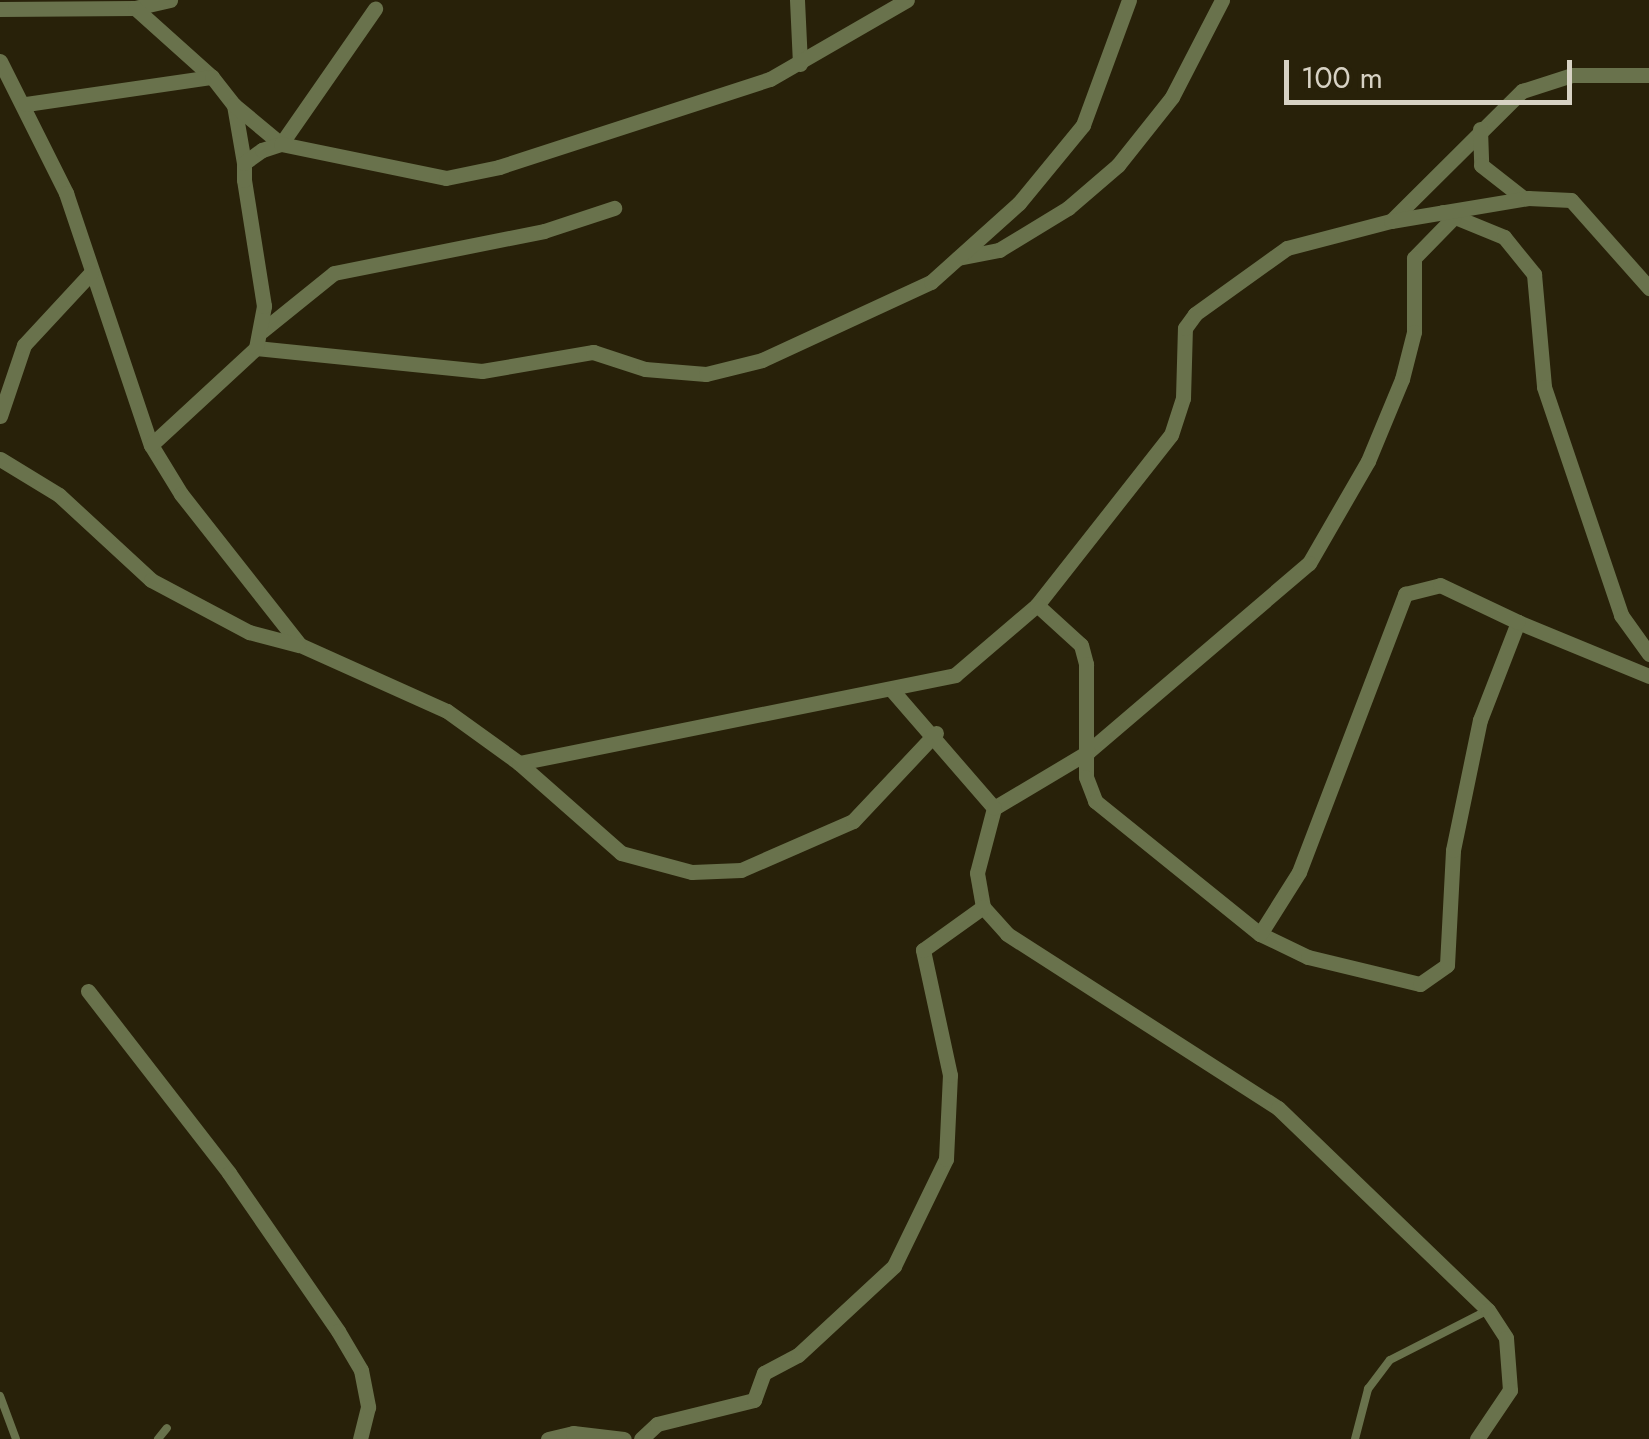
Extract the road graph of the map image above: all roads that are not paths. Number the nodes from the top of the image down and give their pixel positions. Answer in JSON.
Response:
{"nodes":[{"id":1,"x":170,"y":0,"type":"edge"},
{"id":2,"x":797,"y":0,"type":"edge"},
{"id":3,"x":907,"y":0,"type":"edge"},
{"id":4,"x":1129,"y":0,"type":"edge"},
{"id":5,"x":1222,"y":0,"type":"edge"},
{"id":6,"x":135,"y":8,"type":"junction"},
{"id":7,"x":0,"y":9,"type":"edge"},
{"id":8,"x":375,"y":10,"type":"dead end"},
{"id":9,"x":0,"y":61,"type":"edge"},
{"id":10,"x":800,"y":64,"type":"junction"},
{"id":11,"x":1649,"y":75,"type":"edge"},
{"id":12,"x":212,"y":77,"type":"junction"},
{"id":13,"x":26,"y":104,"type":"junction"},
{"id":14,"x":234,"y":104,"type":"junction"},
{"id":15,"x":1480,"y":129,"type":"junction"},
{"id":16,"x":281,"y":144,"type":"junction"},
{"id":17,"x":244,"y":163,"type":"junction"},
{"id":18,"x":1528,"y":198,"type":"junction"},
{"id":19,"x":614,"y":208,"type":"dead end"},
{"id":20,"x":1448,"y":214,"type":"junction"},
{"id":21,"x":1391,"y":221,"type":"junction"},
{"id":22,"x":958,"y":258,"type":"junction"},
{"id":23,"x":91,"y":274,"type":"junction"},
{"id":24,"x":1649,"y":288,"type":"edge"},
{"id":25,"x":262,"y":331,"type":"junction"},
{"id":26,"x":256,"y":348,"type":"junction"},
{"id":27,"x":0,"y":416,"type":"edge"},
{"id":28,"x":151,"y":445,"type":"junction"},
{"id":29,"x":0,"y":459,"type":"edge"},
{"id":30,"x":1038,"y":604,"type":"junction"},
{"id":31,"x":1518,"y":622,"type":"junction"},
{"id":32,"x":300,"y":646,"type":"junction"},
{"id":33,"x":1649,"y":654,"type":"edge"},
{"id":34,"x":1649,"y":676,"type":"edge"},
{"id":35,"x":891,"y":689,"type":"junction"},
{"id":36,"x":936,"y":733,"type":"junction"},
{"id":37,"x":1088,"y":752,"type":"junction"},
{"id":38,"x":519,"y":763,"type":"junction"},
{"id":39,"x":994,"y":808,"type":"junction"},
{"id":40,"x":983,"y":907,"type":"junction"},
{"id":41,"x":1260,"y":934,"type":"junction"},
{"id":42,"x":88,"y":991,"type":"dead end"},
{"id":43,"x":1488,"y":1310,"type":"junction"},
{"id":44,"x":0,"y":1396,"type":"edge"},
{"id":45,"x":167,"y":1428,"type":"dead end"},
{"id":46,"x":16,"y":1439,"type":"edge"},
{"id":47,"x":158,"y":1439,"type":"edge"},
{"id":48,"x":360,"y":1439,"type":"edge"},
{"id":49,"x":548,"y":1439,"type":"edge"},
{"id":50,"x":624,"y":1439,"type":"edge"},
{"id":51,"x":641,"y":1439,"type":"edge"},
{"id":52,"x":1355,"y":1439,"type":"edge"},
{"id":53,"x":1477,"y":1439,"type":"edge"}],
"edges":[{"from":1,"to":6,"type":"street"},
{"from":2,"to":10,"type":"street"},
{"from":3,"to":10,"type":"street"},
{"from":4,"to":22,"type":"street"},
{"from":5,"to":22,"type":"street"},
{"from":6,"to":7,"type":"street"},
{"from":6,"to":12,"type":"street"},
{"from":8,"to":16,"type":"street"},
{"from":9,"to":13,"type":"street"},
{"from":10,"to":16,"type":"street"},
{"from":11,"to":15,"type":"street"},
{"from":12,"to":13,"type":"street"},
{"from":12,"to":14,"type":"street"},
{"from":13,"to":23,"type":"street"},
{"from":14,"to":16,"type":"street"},
{"from":14,"to":17,"type":"street"},
{"from":15,"to":18,"type":"street"},
{"from":15,"to":21,"type":"street"},
{"from":16,"to":17,"type":"street"},
{"from":17,"to":25,"type":"street"},
{"from":18,"to":20,"type":"street"},
{"from":18,"to":24,"type":"street"},
{"from":19,"to":25,"type":"street"},
{"from":20,"to":21,"type":"street"},
{"from":20,"to":33,"type":"street"},
{"from":20,"to":37,"type":"street"},
{"from":21,"to":30,"type":"street"},
{"from":22,"to":26,"type":"street"},
{"from":23,"to":27,"type":"street"},
{"from":23,"to":28,"type":"street"},
{"from":25,"to":26,"type":"street"},
{"from":26,"to":28,"type":"street"},
{"from":28,"to":32,"type":"street"},
{"from":29,"to":32,"type":"street"},
{"from":30,"to":35,"type":"street"},
{"from":30,"to":37,"type":"street"},
{"from":31,"to":34,"type":"street"},
{"from":31,"to":41,"type":"street"},
{"from":31,"to":41,"type":"street"},
{"from":32,"to":38,"type":"street"},
{"from":35,"to":36,"type":"street"},
{"from":35,"to":38,"type":"street"},
{"from":36,"to":38,"type":"street"},
{"from":36,"to":39,"type":"street"},
{"from":37,"to":39,"type":"street"},
{"from":37,"to":41,"type":"street"},
{"from":39,"to":40,"type":"street"},
{"from":40,"to":43,"type":"street"},
{"from":40,"to":51,"type":"street"},
{"from":42,"to":48,"type":"street"},
{"from":43,"to":52,"type":"lane"},
{"from":43,"to":53,"type":"street"},
{"from":44,"to":46,"type":"lane"},
{"from":45,"to":47,"type":"lane"},
{"from":49,"to":50,"type":"street"}]}
